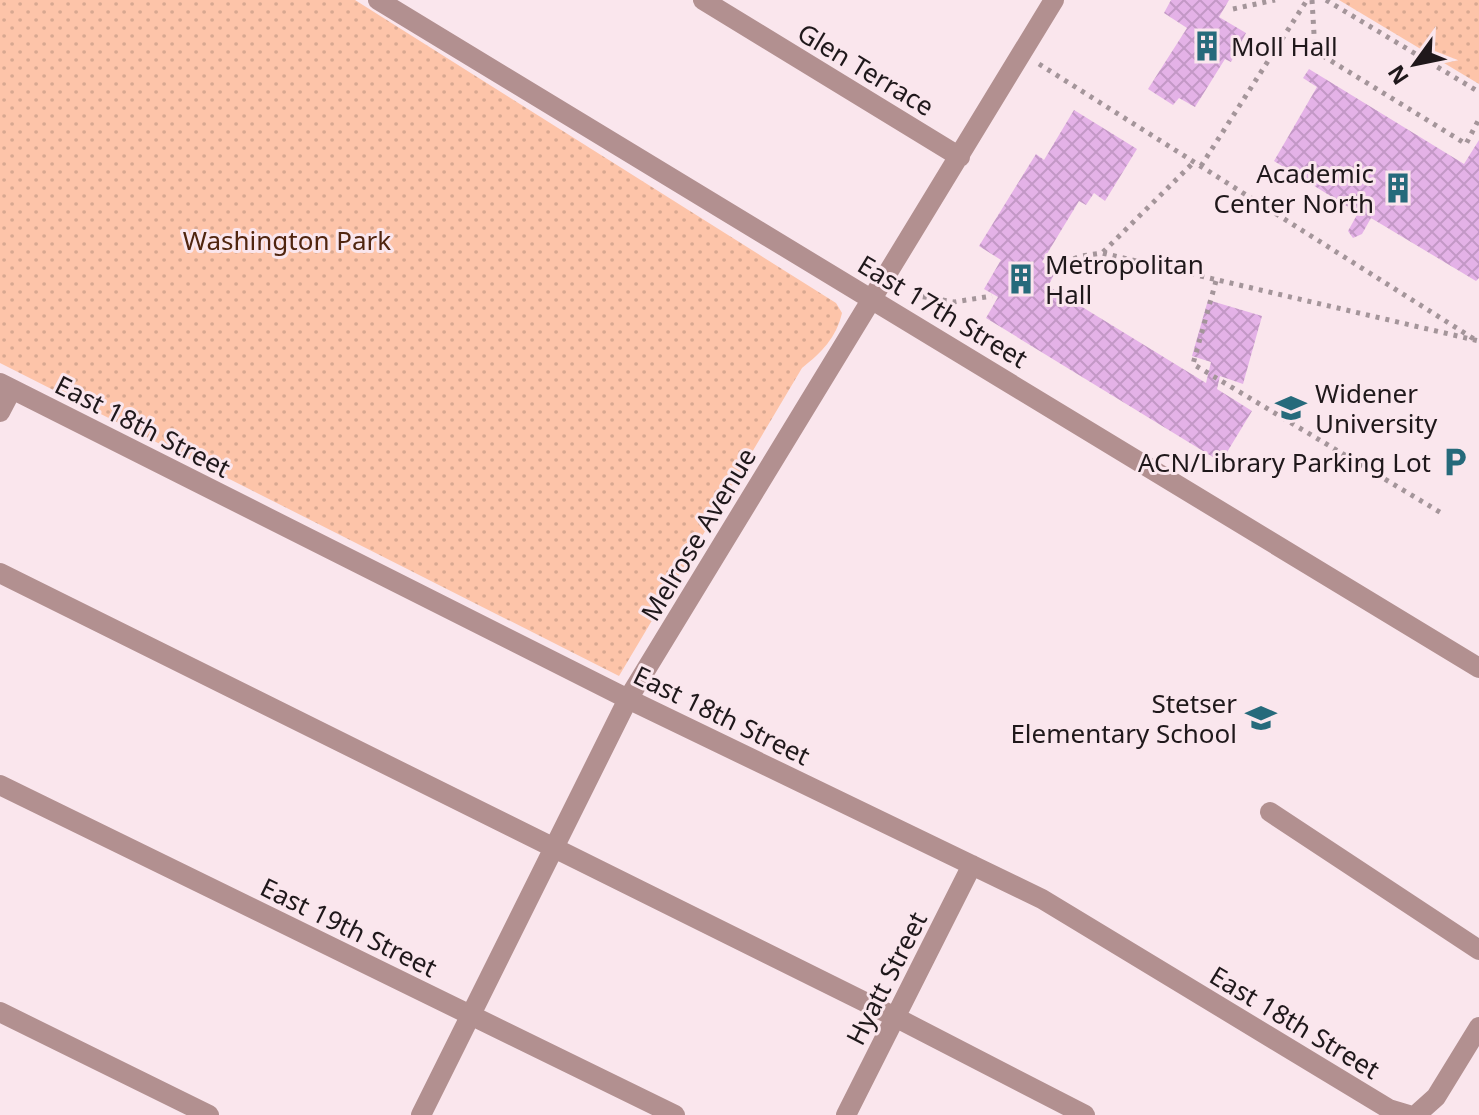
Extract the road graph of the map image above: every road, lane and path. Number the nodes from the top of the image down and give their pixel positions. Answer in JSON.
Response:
{"nodes":[{"id":1,"x":378,"y":0,"type":"edge"},
{"id":2,"x":703,"y":0,"type":"edge"},
{"id":3,"x":1054,"y":0,"type":"edge"},
{"id":4,"x":1275,"y":0,"type":"edge"},
{"id":5,"x":1310,"y":0,"type":"edge"},
{"id":6,"x":1326,"y":0,"type":"edge"},
{"id":7,"x":1233,"y":9,"type":"dead end"},
{"id":8,"x":1021,"y":54,"type":"junction"},
{"id":9,"x":1479,"y":92,"type":"edge"},
{"id":10,"x":1479,"y":119,"type":"edge"},
{"id":11,"x":960,"y":157,"type":"junction"},
{"id":12,"x":1194,"y":162,"type":"junction"},
{"id":13,"x":1201,"y":166,"type":"junction"},
{"id":14,"x":1102,"y":253,"type":"junction"},
{"id":15,"x":1055,"y":266,"type":"dead end"},
{"id":16,"x":1216,"y":281,"type":"junction"},
{"id":17,"x":913,"y":295,"type":"dead end"},
{"id":18,"x":992,"y":296,"type":"dead end"},
{"id":19,"x":871,"y":298,"type":"junction"},
{"id":20,"x":1476,"y":340,"type":"edge"},
{"id":21,"x":6,"y":386,"type":"edge"},
{"id":22,"x":0,"y":412,"type":"edge"},
{"id":23,"x":1443,"y":514,"type":"dead end"},
{"id":24,"x":0,"y":573,"type":"edge"},
{"id":25,"x":1479,"y":668,"type":"edge"},
{"id":26,"x":628,"y":699,"type":"junction"},
{"id":27,"x":0,"y":785,"type":"edge"},
{"id":28,"x":1270,"y":812,"type":"dead end"},
{"id":29,"x":554,"y":850,"type":"junction"},
{"id":30,"x":972,"y":865,"type":"junction"},
{"id":31,"x":1479,"y":950,"type":"edge"},
{"id":32,"x":0,"y":1012,"type":"edge"},
{"id":33,"x":471,"y":1016,"type":"junction"},
{"id":34,"x":895,"y":1017,"type":"junction"},
{"id":35,"x":1479,"y":1027,"type":"edge"},
{"id":36,"x":209,"y":1115,"type":"edge"},
{"id":37,"x":421,"y":1115,"type":"edge"},
{"id":38,"x":675,"y":1115,"type":"edge"},
{"id":39,"x":846,"y":1115,"type":"edge"},
{"id":40,"x":1085,"y":1115,"type":"edge"},
{"id":41,"x":1409,"y":1115,"type":"edge"},
{"id":42,"x":1416,"y":1115,"type":"edge"}],
"edges":[{"from":1,"to":19,"type":"street","name":"East 17th Street"},
{"from":2,"to":11,"type":"street","name":"Glen Terrace"},
{"from":3,"to":8,"type":"street","name":"Melrose Avenue"},
{"from":4,"to":7,"type":"path"},
{"from":5,"to":10,"type":"path"},
{"from":5,"to":13,"type":"path"},
{"from":6,"to":9,"type":"path"},
{"from":8,"to":11,"type":"street","name":"Melrose Avenue"},
{"from":8,"to":12,"type":"path"},
{"from":11,"to":19,"type":"street","name":"Melrose Avenue"},
{"from":12,"to":13,"type":"path"},
{"from":12,"to":14,"type":"path"},
{"from":13,"to":20,"type":"path"},
{"from":14,"to":15,"type":"path"},
{"from":14,"to":16,"type":"path"},
{"from":16,"to":20,"type":"path"},
{"from":16,"to":23,"type":"path"},
{"from":17,"to":18,"type":"path"},
{"from":19,"to":25,"type":"street","name":"East 17th Street"},
{"from":19,"to":26,"type":"street","name":"Melrose Avenue"},
{"from":21,"to":22,"type":"street"},
{"from":21,"to":26,"type":"street","name":"East 18th Street"},
{"from":24,"to":29,"type":"street"},
{"from":26,"to":29,"type":"street","name":"Melrose Avenue"},
{"from":26,"to":30,"type":"street","name":"East 18th Street"},
{"from":27,"to":33,"type":"street","name":"East 19th Street"},
{"from":28,"to":31,"type":"street"},
{"from":29,"to":33,"type":"street","name":"Melrose Avenue"},
{"from":29,"to":34,"type":"street"},
{"from":30,"to":34,"type":"street","name":"Hyatt Street"},
{"from":30,"to":41,"type":"street","name":"East 18th Street"},
{"from":32,"to":36,"type":"street"},
{"from":33,"to":37,"type":"street","name":"Melrose Avenue"},
{"from":33,"to":38,"type":"street","name":"East 19th Street"},
{"from":34,"to":39,"type":"street","name":"Hyatt Street"},
{"from":34,"to":40,"type":"street"},
{"from":35,"to":42,"type":"street"}]}
